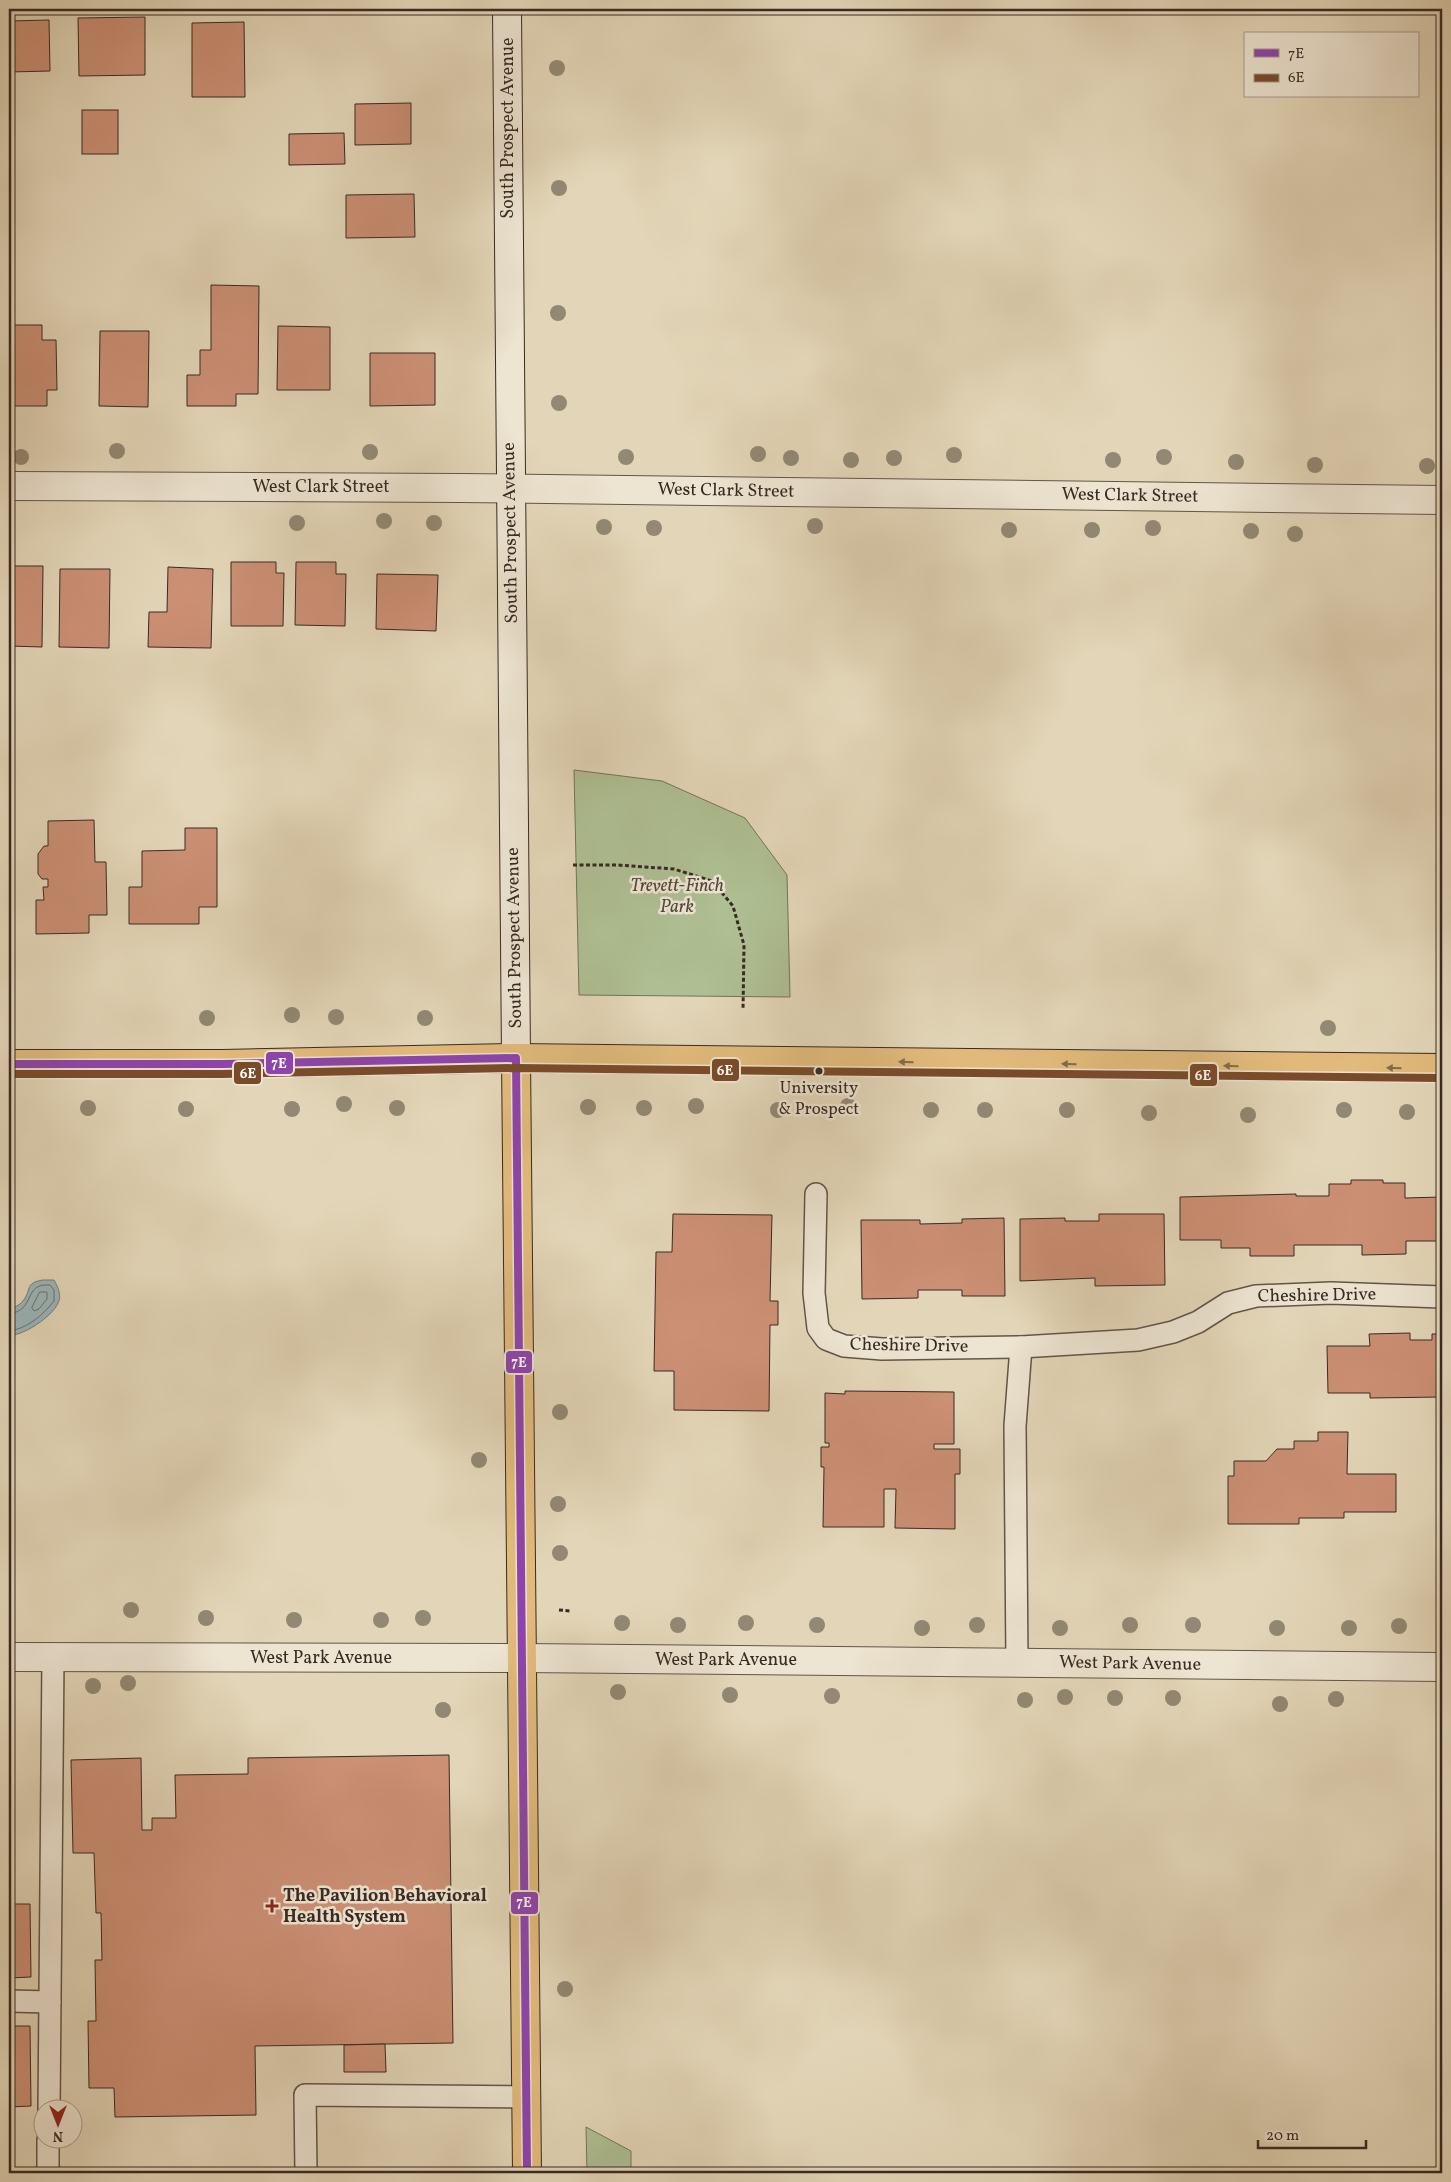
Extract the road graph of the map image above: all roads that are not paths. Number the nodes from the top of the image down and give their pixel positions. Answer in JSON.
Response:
{"nodes":[{"id":1,"x":507,"y":9,"type":"edge"},
{"id":2,"x":9,"y":486,"type":"edge"},
{"id":3,"x":511,"y":489,"type":"junction"},
{"id":4,"x":1442,"y":500,"type":"edge"},
{"id":5,"x":516,"y":1058,"type":"junction"},
{"id":6,"x":9,"y":1064,"type":"edge"},
{"id":7,"x":1442,"y":1068,"type":"edge"},
{"id":8,"x":816,"y":1194,"type":"dead end"},
{"id":9,"x":1442,"y":1297,"type":"edge"},
{"id":10,"x":1021,"y":1347,"type":"junction"},
{"id":11,"x":9,"y":1657,"type":"edge"},
{"id":12,"x":53,"y":1657,"type":"junction"},
{"id":13,"x":522,"y":1658,"type":"junction"},
{"id":14,"x":1017,"y":1663,"type":"junction"},
{"id":15,"x":1442,"y":1667,"type":"edge"},
{"id":16,"x":9,"y":2001,"type":"edge"},
{"id":17,"x":50,"y":2002,"type":"junction"},
{"id":18,"x":527,"y":2097,"type":"junction"},
{"id":19,"x":49,"y":2100,"type":"edge"},
{"id":20,"x":48,"y":2150,"type":"edge"},
{"id":21,"x":48,"y":2173,"type":"edge"},
{"id":22,"x":306,"y":2173,"type":"edge"},
{"id":23,"x":527,"y":2173,"type":"edge"}],
"edges":[{"from":1,"to":3,"type":"street","name":"South Prospect Avenue"},
{"from":2,"to":3,"type":"street","name":"West Clark Street"},
{"from":3,"to":4,"type":"street","name":"West Clark Street"},
{"from":3,"to":5,"type":"street","name":"South Prospect Avenue"},
{"from":5,"to":6,"type":"main road"},
{"from":7,"to":5,"type":"main road","one_way":true},
{"from":5,"to":13,"type":"main road"},
{"from":8,"to":10,"type":"lane","name":"Cheshire Drive"},
{"from":9,"to":10,"type":"lane","name":"Cheshire Drive"},
{"from":10,"to":14,"type":"lane"},
{"from":11,"to":12,"type":"street","name":"West Park Avenue"},
{"from":12,"to":13,"type":"street","name":"West Park Avenue"},
{"from":12,"to":17,"type":"lane"},
{"from":13,"to":14,"type":"street","name":"West Park Avenue"},
{"from":13,"to":18,"type":"main road"},
{"from":14,"to":15,"type":"street","name":"West Park Avenue"},
{"from":16,"to":17,"type":"lane"},
{"from":17,"to":19,"type":"lane"},
{"from":18,"to":22,"type":"lane"},
{"from":18,"to":23,"type":"main road"},
{"from":20,"to":21,"type":"lane"}]}
